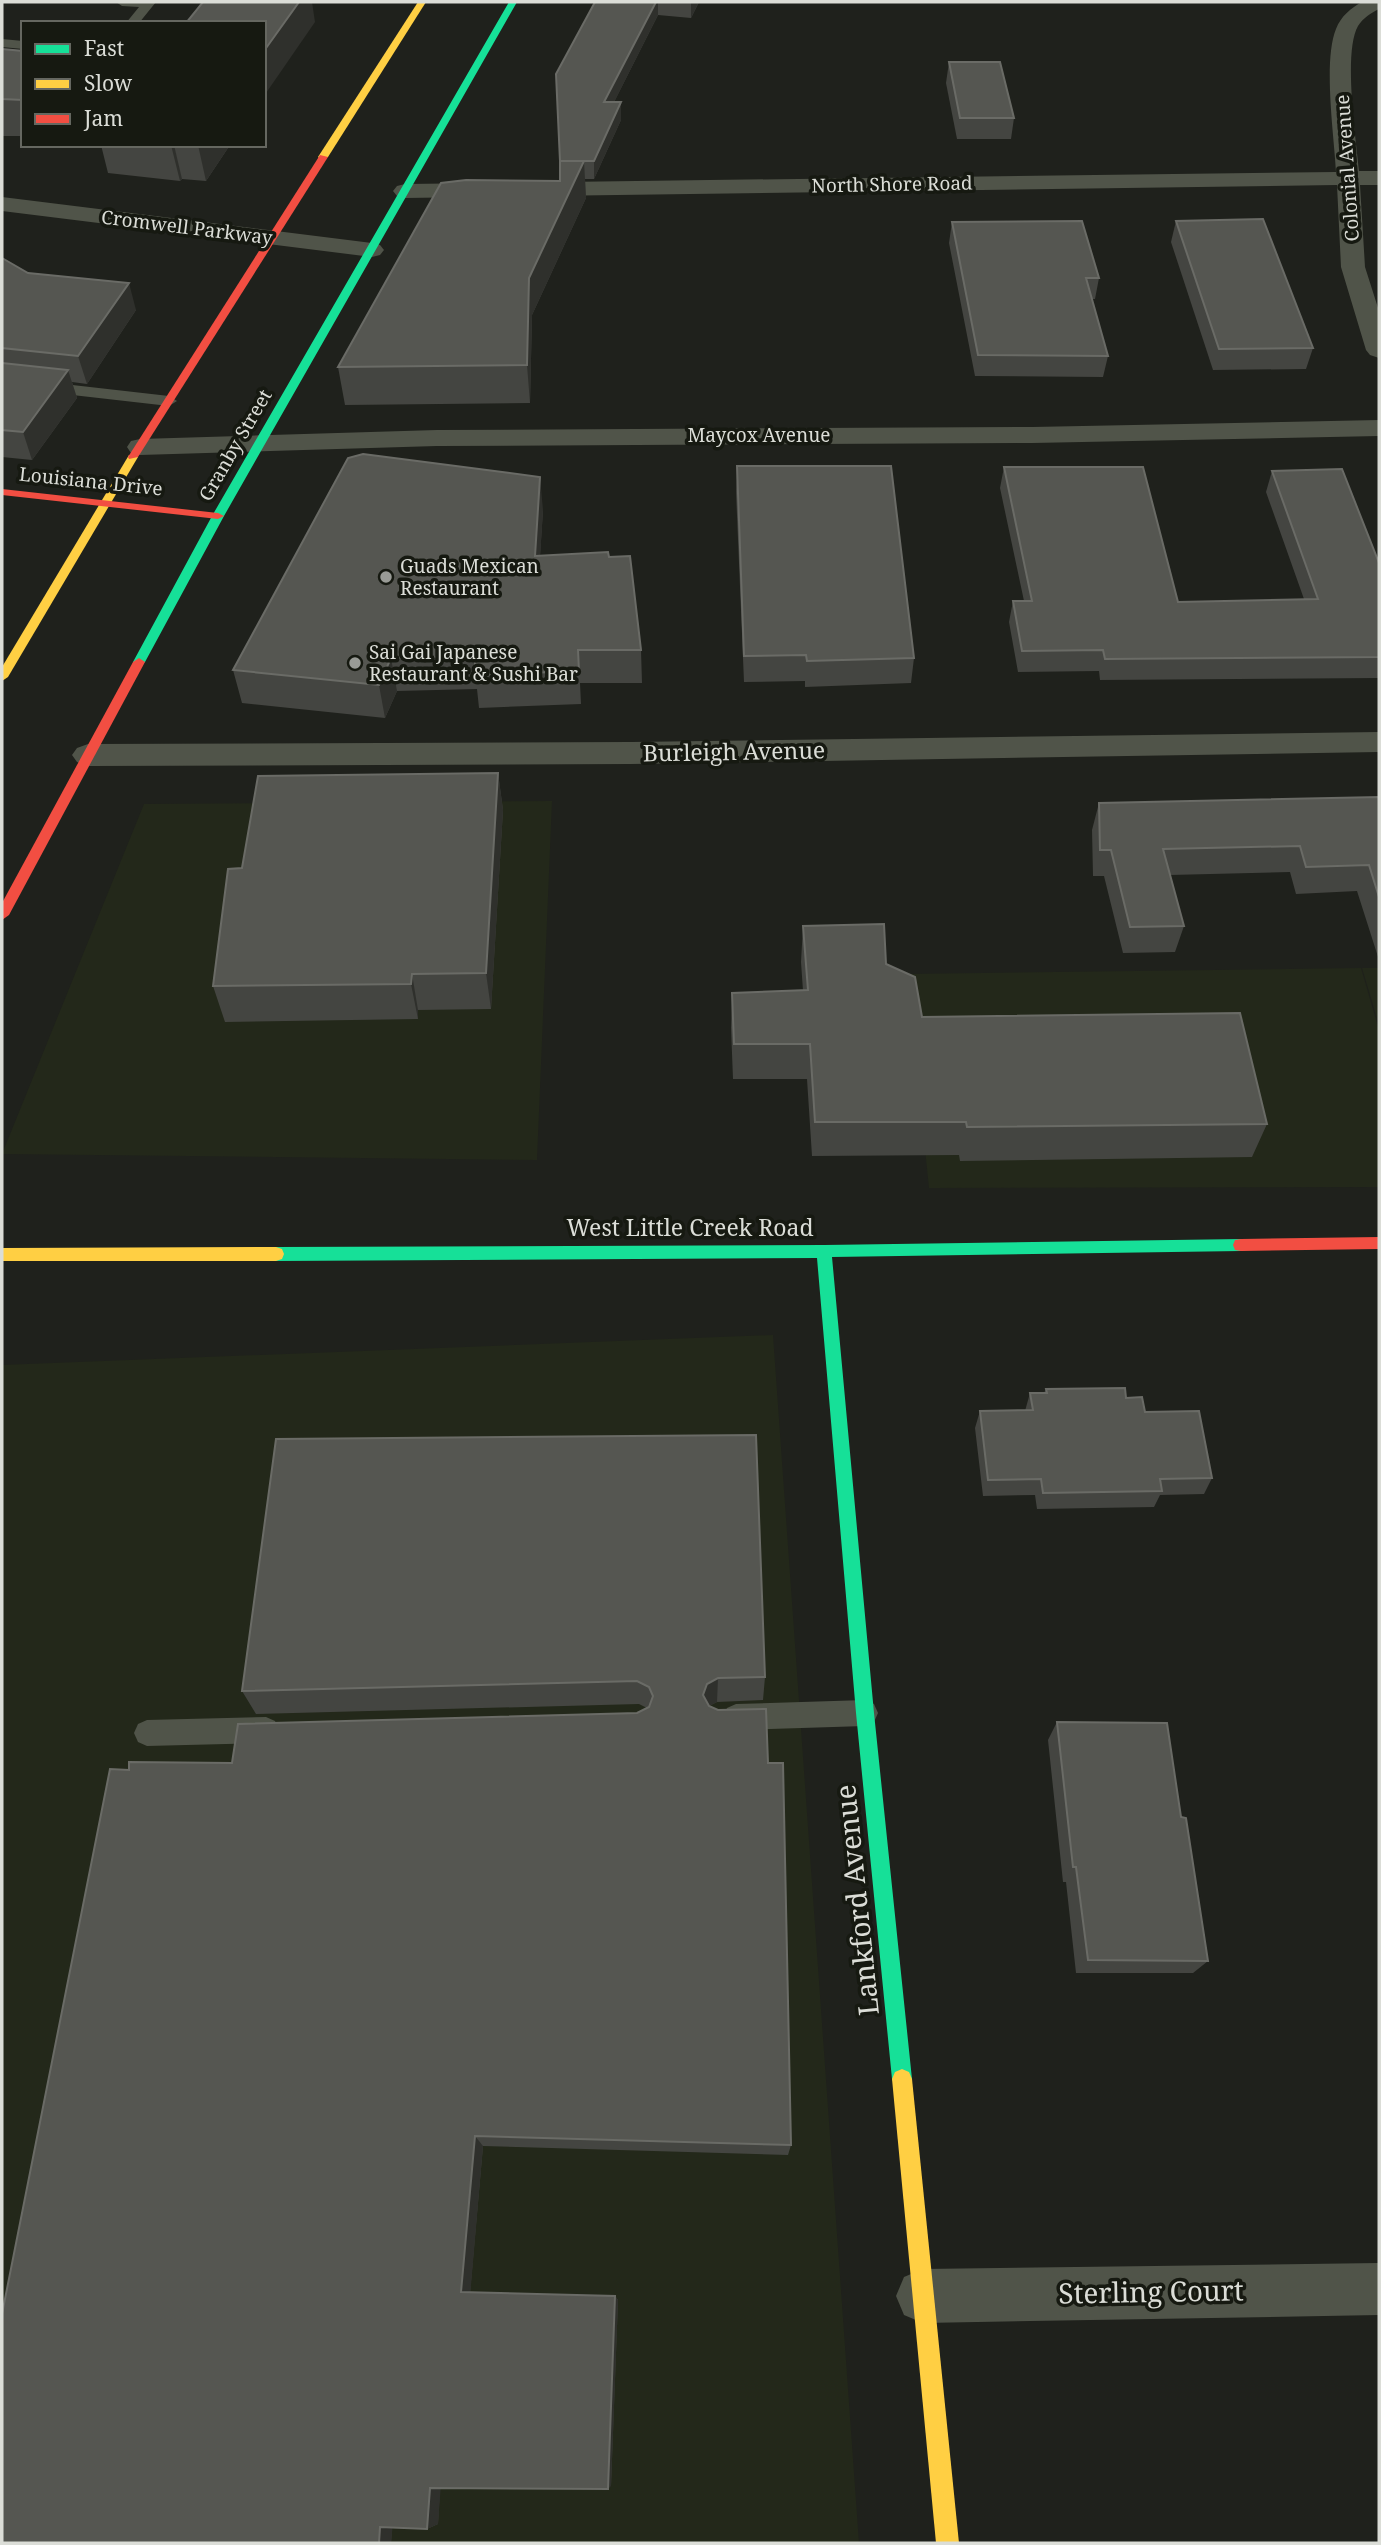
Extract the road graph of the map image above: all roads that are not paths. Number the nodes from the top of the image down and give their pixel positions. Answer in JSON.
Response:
{"nodes":[{"id":1,"x":122,"y":2,"type":"edge"},
{"id":2,"x":422,"y":2,"type":"edge"},
{"id":3,"x":513,"y":2,"type":"edge"},
{"id":4,"x":1379,"y":2,"type":"edge"},
{"id":5,"x":149,"y":3,"type":"edge"},
{"id":6,"x":134,"y":21,"type":"edge"},
{"id":7,"x":2,"y":43,"type":"edge"},
{"id":8,"x":21,"y":46,"type":"edge"},
{"id":9,"x":1346,"y":178,"type":"junction"},
{"id":10,"x":1379,"y":178,"type":"edge"},
{"id":11,"x":405,"y":191,"type":"junction"},
{"id":12,"x":2,"y":204,"type":"edge"},
{"id":13,"x":272,"y":238,"type":"junction"},
{"id":14,"x":372,"y":250,"type":"junction"},
{"id":15,"x":1379,"y":350,"type":"edge"},
{"id":16,"x":2,"y":382,"type":"edge"},
{"id":17,"x":2,"y":393,"type":"edge"},
{"id":18,"x":165,"y":406,"type":"junction"},
{"id":19,"x":1379,"y":428,"type":"edge"},
{"id":20,"x":260,"y":443,"type":"junction"},
{"id":21,"x":140,"y":447,"type":"junction"},
{"id":22,"x":2,"y":492,"type":"edge"},
{"id":23,"x":104,"y":503,"type":"junction"},
{"id":24,"x":218,"y":516,"type":"junction"},
{"id":25,"x":2,"y":677,"type":"edge"},
{"id":26,"x":1379,"y":742,"type":"edge"},
{"id":27,"x":88,"y":755,"type":"junction"},
{"id":28,"x":2,"y":915,"type":"edge"},
{"id":29,"x":1379,"y":1243,"type":"edge"},
{"id":30,"x":824,"y":1251,"type":"junction"},
{"id":31,"x":2,"y":1255,"type":"edge"},
{"id":32,"x":865,"y":1713,"type":"junction"},
{"id":33,"x":719,"y":1717,"type":"edge"},
{"id":34,"x":298,"y":1729,"type":"edge"},
{"id":35,"x":147,"y":1733,"type":"dead end"},
{"id":36,"x":1379,"y":2289,"type":"edge"},
{"id":37,"x":923,"y":2296,"type":"junction"},
{"id":38,"x":948,"y":2543,"type":"edge"}],
"edges":[{"from":1,"to":5,"type":"lane"},
{"from":2,"to":13,"type":"main road"},
{"from":3,"to":11,"type":"main road","name":"Granby Street"},
{"from":4,"to":9,"type":"street","name":"Colonial Avenue"},
{"from":5,"to":6,"type":"lane"},
{"from":7,"to":8,"type":"lane"},
{"from":9,"to":10,"type":"street","name":"North Shore Road"},
{"from":9,"to":11,"type":"street","name":"North Shore Road"},
{"from":9,"to":15,"type":"street","name":"Colonial Avenue"},
{"from":11,"to":14,"type":"main road","name":"Granby Street"},
{"from":12,"to":13,"type":"street","name":"Cromwell Parkway"},
{"from":13,"to":14,"type":"street","name":"Cromwell Parkway"},
{"from":13,"to":18,"type":"main road"},
{"from":14,"to":20,"type":"main road","name":"Granby Street"},
{"from":16,"to":18,"type":"lane"},
{"from":17,"to":18,"type":"lane"},
{"from":18,"to":21,"type":"main road"},
{"from":19,"to":20,"type":"street","name":"Maycox Avenue"},
{"from":20,"to":21,"type":"street","name":"Maycox Avenue"},
{"from":20,"to":24,"type":"main road","name":"Granby Street"},
{"from":21,"to":23,"type":"main road"},
{"from":22,"to":23,"type":"main road","name":"Louisiana Drive"},
{"from":23,"to":24,"type":"main road","name":"Louisiana Drive"},
{"from":23,"to":25,"type":"main road"},
{"from":24,"to":27,"type":"main road","name":"Granby Street"},
{"from":26,"to":27,"type":"street","name":"Burleigh Avenue"},
{"from":27,"to":28,"type":"main road","name":"Granby Street"},
{"from":29,"to":30,"type":"main road","name":"West Little Creek Road"},
{"from":30,"to":31,"type":"main road","name":"West Little Creek Road"},
{"from":30,"to":32,"type":"main road","name":"Lankford Avenue"},
{"from":32,"to":33,"type":"lane"},
{"from":32,"to":37,"type":"main road","name":"Lankford Avenue"},
{"from":34,"to":35,"type":"lane"},
{"from":36,"to":37,"type":"street","name":"Sterling Court"},
{"from":37,"to":38,"type":"main road","name":"Lankford Avenue"}]}
